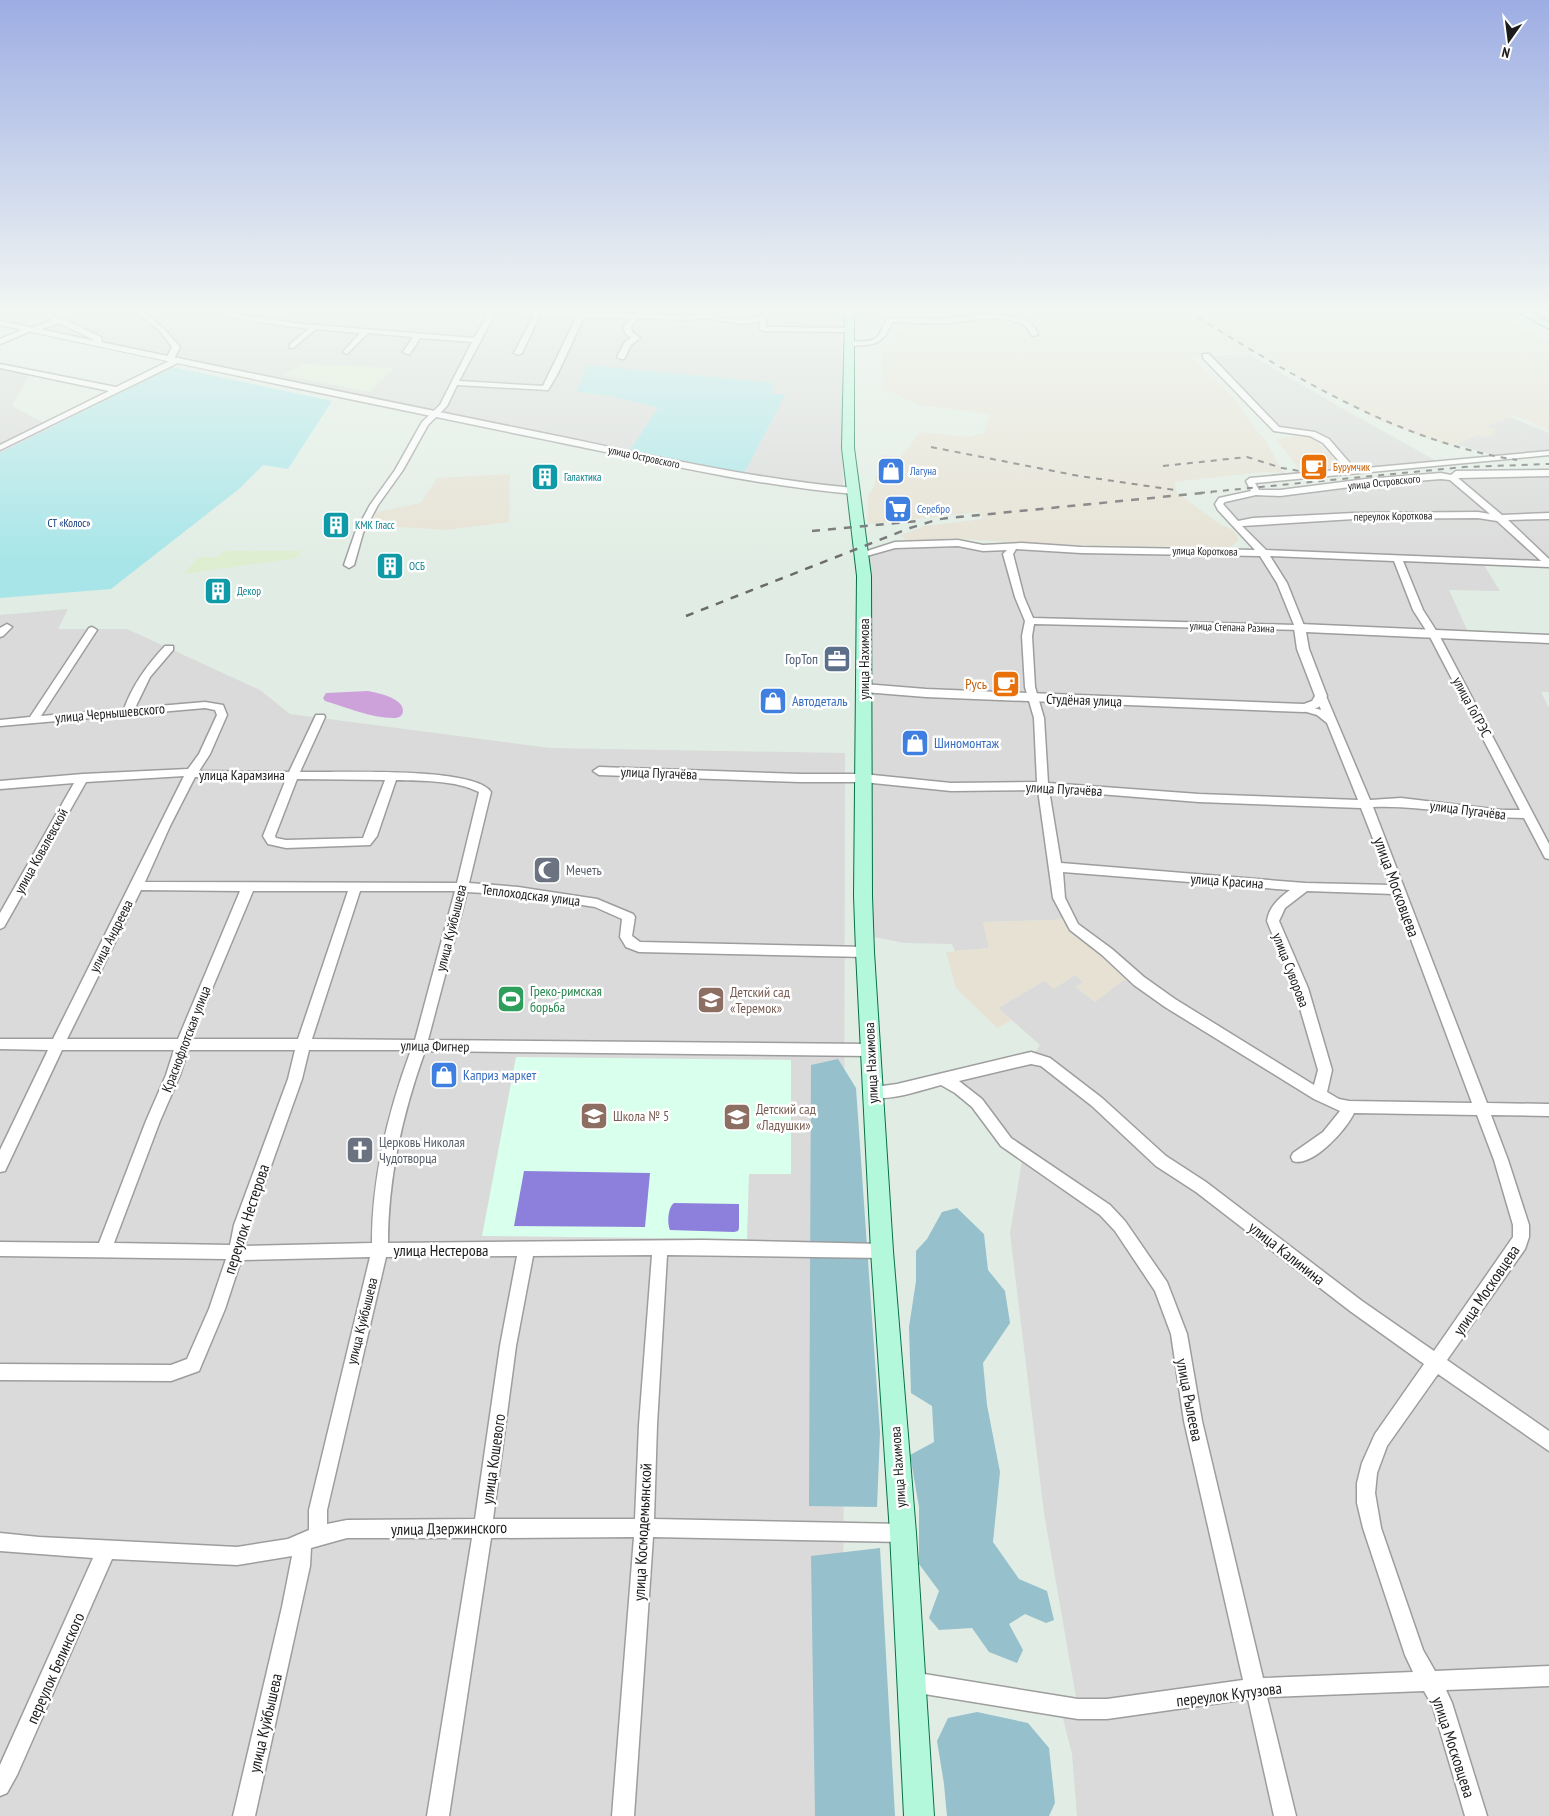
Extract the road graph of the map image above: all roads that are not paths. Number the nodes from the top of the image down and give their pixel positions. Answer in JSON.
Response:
{"nodes":[{"id":1,"x":105,"y":396,"type":"edge"},
{"id":2,"x":351,"y":396,"type":"edge"},
{"id":3,"x":448,"y":396,"type":"edge"},
{"id":4,"x":848,"y":396,"type":"edge"},
{"id":5,"x":1245,"y":396,"type":"edge"},
{"id":6,"x":436,"y":413,"type":"junction"},
{"id":7,"x":0,"y":448,"type":"edge"},
{"id":8,"x":1549,"y":453,"type":"edge"},
{"id":9,"x":1353,"y":472,"type":"junction"},
{"id":10,"x":1549,"y":474,"type":"edge"},
{"id":11,"x":1453,"y":478,"type":"junction"},
{"id":12,"x":854,"y":491,"type":"junction"},
{"id":13,"x":1256,"y":492,"type":"junction"},
{"id":14,"x":1220,"y":502,"type":"joint"},
{"id":15,"x":1549,"y":516,"type":"edge"},
{"id":16,"x":1497,"y":518,"type":"junction"},
{"id":17,"x":1237,"y":524,"type":"junction"},
{"id":18,"x":1013,"y":546,"type":"junction"},
{"id":19,"x":1263,"y":553,"type":"junction"},
{"id":20,"x":862,"y":554,"type":"junction"},
{"id":21,"x":1398,"y":559,"type":"junction"},
{"id":22,"x":1549,"y":564,"type":"edge"},
{"id":23,"x":349,"y":565,"type":"dead end"},
{"id":24,"x":1030,"y":621,"type":"junction"},
{"id":25,"x":1300,"y":628,"type":"junction"},
{"id":26,"x":92,"y":630,"type":"dead end"},
{"id":27,"x":1434,"y":634,"type":"junction"},
{"id":28,"x":1549,"y":639,"type":"edge"},
{"id":29,"x":170,"y":648,"type":"dead end"},
{"id":30,"x":864,"y":688,"type":"junction"},
{"id":31,"x":1321,"y":696,"type":"junction"},
{"id":32,"x":1034,"y":698,"type":"junction"},
{"id":33,"x":219,"y":707,"type":"joint"},
{"id":34,"x":1304,"y":708,"type":"junction"},
{"id":35,"x":129,"y":710,"type":"junction"},
{"id":36,"x":320,"y":717,"type":"dead end"},
{"id":37,"x":33,"y":720,"type":"junction"},
{"id":38,"x":1332,"y":722,"type":"junction"},
{"id":39,"x":0,"y":723,"type":"edge"},
{"id":40,"x":600,"y":771,"type":"dead end"},
{"id":41,"x":191,"y":774,"type":"junction"},
{"id":42,"x":293,"y":775,"type":"junction"},
{"id":43,"x":392,"y":776,"type":"junction"},
{"id":44,"x":83,"y":778,"type":"junction"},
{"id":45,"x":863,"y":778,"type":"junction"},
{"id":46,"x":0,"y":785,"type":"edge"},
{"id":47,"x":1043,"y":786,"type":"junction"},
{"id":48,"x":484,"y":789,"type":"joint"},
{"id":49,"x":1365,"y":804,"type":"junction"},
{"id":50,"x":1527,"y":814,"type":"junction"},
{"id":51,"x":1549,"y":855,"type":"edge"},
{"id":52,"x":1056,"y":867,"type":"junction"},
{"id":53,"x":249,"y":885,"type":"junction"},
{"id":54,"x":137,"y":886,"type":"junction"},
{"id":55,"x":356,"y":886,"type":"junction"},
{"id":56,"x":461,"y":887,"type":"junction"},
{"id":57,"x":1305,"y":887,"type":"junction"},
{"id":58,"x":1398,"y":890,"type":"junction"},
{"id":59,"x":0,"y":924,"type":"edge"},
{"id":60,"x":865,"y":952,"type":"junction"},
{"id":61,"x":0,"y":1044,"type":"edge"},
{"id":62,"x":58,"y":1044,"type":"junction"},
{"id":63,"x":420,"y":1045,"type":"junction"},
{"id":64,"x":182,"y":1046,"type":"junction"},
{"id":65,"x":302,"y":1046,"type":"junction"},
{"id":66,"x":870,"y":1050,"type":"junction"},
{"id":67,"x":940,"y":1079,"type":"junction"},
{"id":68,"x":872,"y":1092,"type":"junction"},
{"id":69,"x":1318,"y":1095,"type":"junction"},
{"id":70,"x":1348,"y":1107,"type":"junction"},
{"id":71,"x":1481,"y":1108,"type":"junction"},
{"id":72,"x":1549,"y":1110,"type":"edge"},
{"id":73,"x":1298,"y":1158,"type":"dead end"},
{"id":74,"x":0,"y":1166,"type":"edge"},
{"id":75,"x":660,"y":1248,"type":"junction"},
{"id":76,"x":0,"y":1249,"type":"edge"},
{"id":77,"x":104,"y":1250,"type":"junction"},
{"id":78,"x":380,"y":1250,"type":"junction"},
{"id":79,"x":526,"y":1250,"type":"junction"},
{"id":80,"x":882,"y":1251,"type":"junction"},
{"id":81,"x":236,"y":1252,"type":"junction"},
{"id":82,"x":1436,"y":1363,"type":"junction"},
{"id":83,"x":0,"y":1372,"type":"edge"},
{"id":84,"x":1549,"y":1442,"type":"edge"},
{"id":85,"x":483,"y":1527,"type":"junction"},
{"id":86,"x":644,"y":1528,"type":"junction"},
{"id":87,"x":903,"y":1532,"type":"junction"},
{"id":88,"x":310,"y":1539,"type":"junction"},
{"id":89,"x":0,"y":1542,"type":"edge"},
{"id":90,"x":107,"y":1548,"type":"junction"},
{"id":91,"x":1549,"y":1676,"type":"edge"},
{"id":92,"x":1430,"y":1680,"type":"junction"},
{"id":93,"x":912,"y":1682,"type":"junction"},
{"id":94,"x":1256,"y":1688,"type":"junction"},
{"id":95,"x":0,"y":1786,"type":"edge"},
{"id":96,"x":244,"y":1816,"type":"edge"},
{"id":97,"x":438,"y":1816,"type":"edge"},
{"id":98,"x":623,"y":1816,"type":"edge"},
{"id":99,"x":919,"y":1816,"type":"edge"},
{"id":100,"x":1285,"y":1816,"type":"edge"},
{"id":101,"x":1476,"y":1816,"type":"edge"}],
"edges":[{"from":1,"to":7,"type":"street"},
{"from":2,"to":6,"type":"street","name":"улица Островского"},
{"from":3,"to":6,"type":"street"},
{"from":4,"to":12,"type":"main road","name":"улица Нахимова"},
{"from":5,"to":9,"type":"street"},
{"from":6,"to":12,"type":"street","name":"улица Островского"},
{"from":6,"to":23,"type":"street"},
{"from":8,"to":9,"type":"street"},
{"from":9,"to":13,"type":"street"},
{"from":10,"to":11,"type":"street","name":"улица Островского"},
{"from":11,"to":13,"type":"street","name":"улица Островского"},
{"from":11,"to":16,"type":"street"},
{"from":12,"to":20,"type":"main road","name":"улица Нахимова"},
{"from":13,"to":14,"type":"street","name":"улица Островского"},
{"from":14,"to":17,"type":"street","name":"улица Московцева"},
{"from":15,"to":16,"type":"street","name":"переулок Короткова"},
{"from":16,"to":17,"type":"street","name":"переулок Короткова"},
{"from":16,"to":22,"type":"street"},
{"from":17,"to":19,"type":"street","name":"улица Московцева"},
{"from":18,"to":19,"type":"street","name":"улица Короткова"},
{"from":18,"to":20,"type":"street","name":"улица Короткова"},
{"from":18,"to":24,"type":"street"},
{"from":19,"to":21,"type":"street","name":"улица Короткова"},
{"from":19,"to":25,"type":"street","name":"улица Московцева"},
{"from":20,"to":30,"type":"main road","name":"улица Нахимова"},
{"from":21,"to":22,"type":"street","name":"улица Короткова"},
{"from":21,"to":27,"type":"street","name":"улица ГоГРЭС"},
{"from":24,"to":25,"type":"street","name":"улица Степана Разина"},
{"from":24,"to":32,"type":"street"},
{"from":25,"to":27,"type":"street","name":"улица Степана Разина"},
{"from":25,"to":31,"type":"street","name":"улица Московцева"},
{"from":26,"to":37,"type":"street"},
{"from":27,"to":28,"type":"street","name":"улица Степана Разина"},
{"from":27,"to":50,"type":"street","name":"улица ГоГРЭС"},
{"from":29,"to":35,"type":"street"},
{"from":30,"to":32,"type":"street","name":"Студёная улица"},
{"from":30,"to":45,"type":"main road","name":"улица Нахимова"},
{"from":31,"to":34,"type":"street"},
{"from":31,"to":38,"type":"street","name":"улица Московцева"},
{"from":32,"to":34,"type":"street","name":"Студёная улица"},
{"from":32,"to":47,"type":"street"},
{"from":33,"to":35,"type":"street","name":"улица Чернышевского"},
{"from":33,"to":41,"type":"street","name":"улица Андреева"},
{"from":34,"to":38,"type":"street"},
{"from":35,"to":37,"type":"street","name":"улица Чернышевского"},
{"from":36,"to":42,"type":"street"},
{"from":37,"to":39,"type":"street","name":"улица Чернышевского"},
{"from":38,"to":49,"type":"street","name":"улица Московцева"},
{"from":40,"to":45,"type":"street","name":"улица Пугачёва"},
{"from":41,"to":42,"type":"street","name":"улица Карамзина"},
{"from":41,"to":44,"type":"street","name":"улица Карамзина"},
{"from":41,"to":54,"type":"street","name":"улица Андреева"},
{"from":42,"to":43,"type":"street","name":"улица Карамзина"},
{"from":42,"to":43,"type":"street"},
{"from":43,"to":48,"type":"street","name":"улица Карамзина"},
{"from":44,"to":46,"type":"street","name":"улица Карамзина"},
{"from":44,"to":59,"type":"street","name":"улица Ковалевской"},
{"from":45,"to":47,"type":"street","name":"улица Пугачёва"},
{"from":45,"to":60,"type":"main road","name":"улица Нахимова"},
{"from":47,"to":49,"type":"street","name":"улица Пугачёва"},
{"from":47,"to":52,"type":"street"},
{"from":48,"to":56,"type":"street","name":"улица Куйбышева"},
{"from":49,"to":50,"type":"street","name":"улица Пугачёва"},
{"from":49,"to":58,"type":"street","name":"улица Московцева"},
{"from":50,"to":51,"type":"street","name":"улица ГоГРЭС"},
{"from":52,"to":57,"type":"street","name":"улица Красина"},
{"from":52,"to":69,"type":"street"},
{"from":53,"to":54,"type":"street","name":"Теплоходская улица"},
{"from":53,"to":55,"type":"street","name":"Теплоходская улица"},
{"from":53,"to":64,"type":"street","name":"Краснофлотская улица"},
{"from":54,"to":62,"type":"street","name":"улица Андреева"},
{"from":55,"to":56,"type":"street","name":"Теплоходская улица"},
{"from":55,"to":65,"type":"street","name":"переулок Нестерова"},
{"from":56,"to":60,"type":"street","name":"Теплоходская улица"},
{"from":56,"to":63,"type":"street","name":"улица Куйбышева"},
{"from":57,"to":58,"type":"street","name":"улица Красина"},
{"from":57,"to":69,"type":"street","name":"улица Суворова"},
{"from":58,"to":71,"type":"street","name":"улица Московцева"},
{"from":60,"to":66,"type":"main road","name":"улица Нахимова"},
{"from":61,"to":62,"type":"street","name":"улица Фигнер"},
{"from":62,"to":64,"type":"street","name":"улица Фигнер"},
{"from":62,"to":74,"type":"street","name":"улица Андреева"},
{"from":63,"to":65,"type":"street","name":"улица Фигнер"},
{"from":63,"to":66,"type":"street","name":"улица Фигнер"},
{"from":63,"to":78,"type":"street","name":"улица Куйбышева"},
{"from":64,"to":65,"type":"street","name":"улица Фигнер"},
{"from":64,"to":77,"type":"street","name":"Краснофлотская улица"},
{"from":65,"to":81,"type":"street","name":"переулок Нестерова"},
{"from":66,"to":68,"type":"main road","name":"улица Нахимова"},
{"from":67,"to":68,"type":"street"},
{"from":67,"to":82,"type":"street","name":"улица Калинина"},
{"from":67,"to":94,"type":"street","name":"улица Рылеева"},
{"from":68,"to":80,"type":"main road","name":"улица Нахимова"},
{"from":69,"to":70,"type":"street"},
{"from":70,"to":71,"type":"street"},
{"from":70,"to":73,"type":"street"},
{"from":71,"to":72,"type":"street"},
{"from":71,"to":82,"type":"street","name":"улица Московцева"},
{"from":75,"to":79,"type":"street","name":"улица Нестерова"},
{"from":75,"to":80,"type":"street","name":"улица Нестерова"},
{"from":75,"to":86,"type":"street","name":"улица Космодемьянской"},
{"from":76,"to":77,"type":"street","name":"улица Нестерова"},
{"from":77,"to":81,"type":"street","name":"улица Нестерова"},
{"from":78,"to":79,"type":"street","name":"улица Нестерова"},
{"from":78,"to":81,"type":"street","name":"улица Нестерова"},
{"from":78,"to":88,"type":"street","name":"улица Куйбышева"},
{"from":79,"to":85,"type":"street","name":"улица Кошевого"},
{"from":80,"to":87,"type":"main road","name":"улица Нахимова"},
{"from":81,"to":83,"type":"street","name":"переулок Нестерова"},
{"from":82,"to":84,"type":"street","name":"улица Калинина"},
{"from":82,"to":92,"type":"street","name":"улица Московцева"},
{"from":85,"to":86,"type":"street","name":"улица Дзержинского"},
{"from":85,"to":88,"type":"street","name":"улица Дзержинского"},
{"from":85,"to":97,"type":"street","name":"улица Кошевого"},
{"from":86,"to":87,"type":"street","name":"улица Дзержинского"},
{"from":86,"to":98,"type":"street","name":"улица Космодемьянской"},
{"from":87,"to":93,"type":"main road","name":"улица Нахимова"},
{"from":88,"to":90,"type":"street","name":"улица Дзержинского"},
{"from":88,"to":96,"type":"street","name":"улица Куйбышева"},
{"from":89,"to":90,"type":"street","name":"улица Дзержинского"},
{"from":90,"to":95,"type":"street","name":"переулок Белинского"},
{"from":91,"to":92,"type":"street","name":"переулок Кутузова"},
{"from":92,"to":94,"type":"street","name":"переулок Кутузова"},
{"from":92,"to":101,"type":"street","name":"улица Московцева"},
{"from":93,"to":94,"type":"street","name":"переулок Кутузова"},
{"from":93,"to":99,"type":"main road","name":"улица Нахимова"},
{"from":94,"to":100,"type":"street","name":"улица Рылеева"}]}
